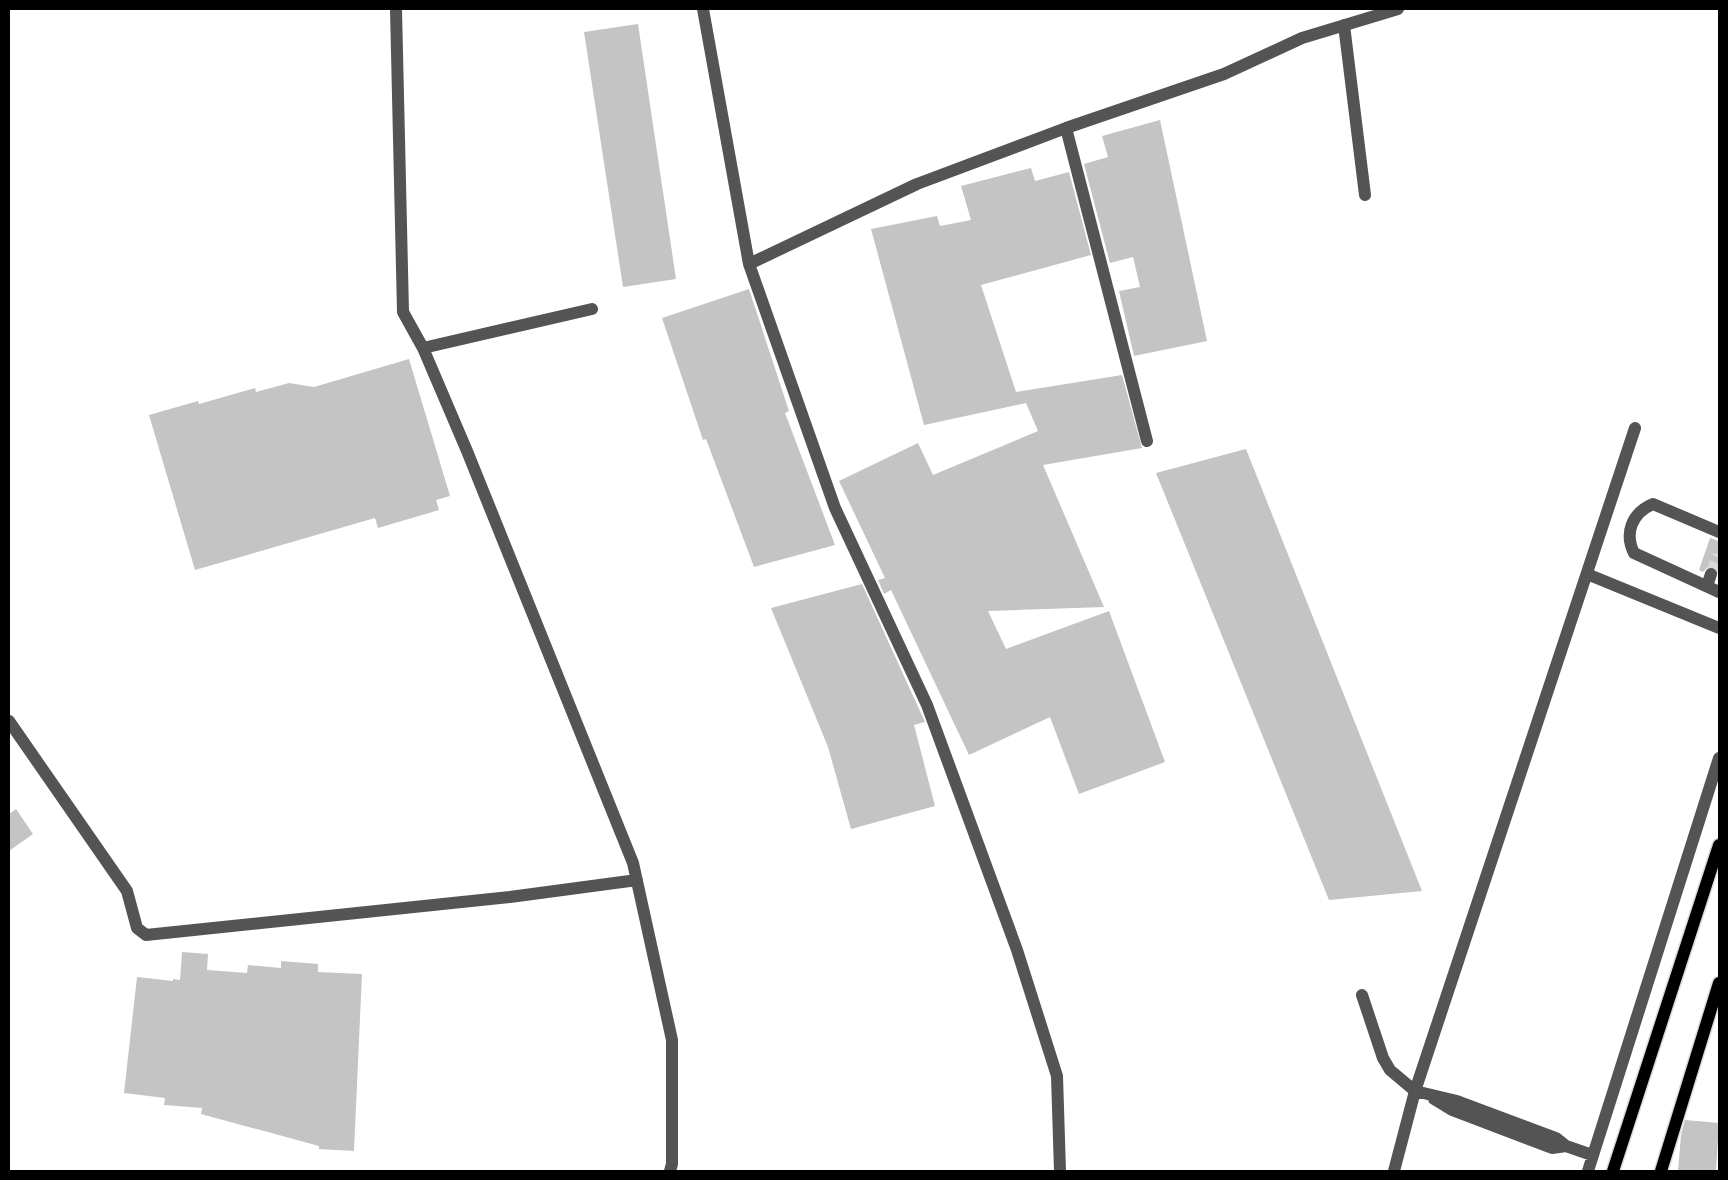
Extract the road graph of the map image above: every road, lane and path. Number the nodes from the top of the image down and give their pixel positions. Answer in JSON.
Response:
{"nodes":[{"id":1,"x":396,"y":9,"type":"edge"},
{"id":2,"x":703,"y":9,"type":"edge"},
{"id":3,"x":1398,"y":9,"type":"edge"},
{"id":4,"x":1344,"y":25,"type":"junction"},
{"id":5,"x":1066,"y":128,"type":"junction"},
{"id":6,"x":1364,"y":195,"type":"dead end"},
{"id":7,"x":749,"y":264,"type":"junction"},
{"id":8,"x":592,"y":310,"type":"dead end"},
{"id":9,"x":422,"y":348,"type":"junction"},
{"id":10,"x":1635,"y":428,"type":"dead end"},
{"id":11,"x":1148,"y":441,"type":"dead end"},
{"id":12,"x":1719,"y":532,"type":"edge"},
{"id":13,"x":1587,"y":574,"type":"junction"},
{"id":14,"x":1719,"y":592,"type":"edge"},
{"id":15,"x":1719,"y":628,"type":"edge"},
{"id":16,"x":9,"y":721,"type":"edge"},
{"id":17,"x":1719,"y":758,"type":"edge"},
{"id":18,"x":1719,"y":845,"type":"edge"},
{"id":19,"x":637,"y":880,"type":"junction"},
{"id":20,"x":1719,"y":983,"type":"edge"},
{"id":21,"x":1362,"y":995,"type":"dead end"},
{"id":22,"x":1415,"y":1091,"type":"junction"},
{"id":23,"x":1592,"y":1155,"type":"junction"},
{"id":24,"x":670,"y":1171,"type":"edge"},
{"id":25,"x":1060,"y":1171,"type":"edge"},
{"id":26,"x":1394,"y":1171,"type":"edge"},
{"id":27,"x":1588,"y":1171,"type":"edge"},
{"id":28,"x":1613,"y":1171,"type":"edge"},
{"id":29,"x":1661,"y":1171,"type":"edge"}],
"edges":[{"from":1,"to":9,"type":"street"},
{"from":2,"to":7,"type":"street"},
{"from":3,"to":4,"type":"street"},
{"from":4,"to":5,"type":"street"},
{"from":4,"to":6,"type":"street"},
{"from":5,"to":7,"type":"street"},
{"from":5,"to":11,"type":"street"},
{"from":7,"to":25,"type":"street"},
{"from":8,"to":9,"type":"street"},
{"from":9,"to":19,"type":"street"},
{"from":10,"to":13,"type":"street"},
{"from":12,"to":14,"type":"street"},
{"from":13,"to":15,"type":"street"},
{"from":13,"to":22,"type":"street"},
{"from":16,"to":19,"type":"street"},
{"from":17,"to":23,"type":"street"},
{"from":18,"to":28,"type":"main road"},
{"from":19,"to":24,"type":"street"},
{"from":20,"to":29,"type":"main road"},
{"from":21,"to":22,"type":"street"},
{"from":22,"to":23,"type":"street"},
{"from":22,"to":26,"type":"street"},
{"from":23,"to":27,"type":"street"}]}
